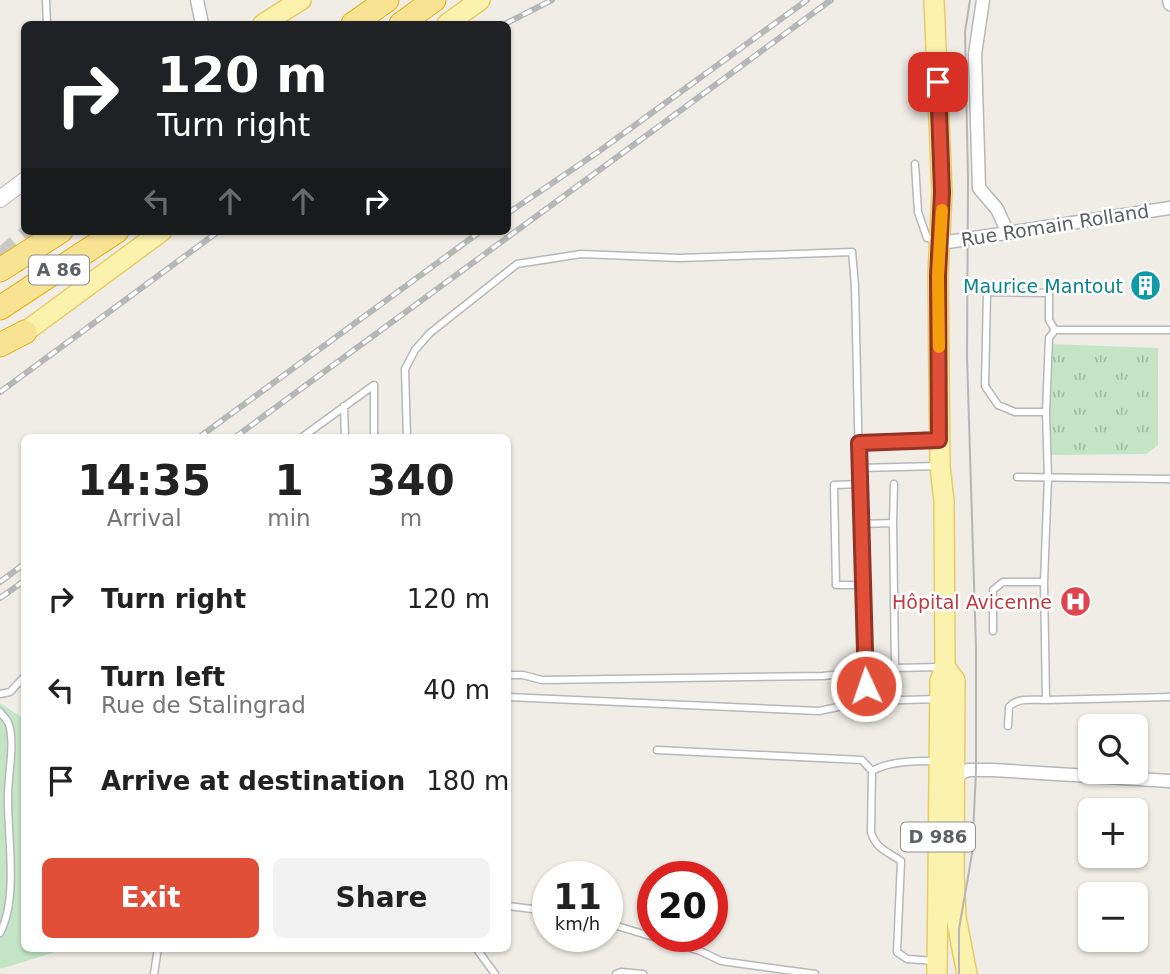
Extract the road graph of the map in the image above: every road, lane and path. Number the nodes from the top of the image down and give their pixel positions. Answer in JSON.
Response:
{"nodes":[{"id":1,"x":46,"y":0,"type":"edge"},
{"id":2,"x":197,"y":0,"type":"edge"},
{"id":3,"x":301,"y":0,"type":"edge"},
{"id":4,"x":387,"y":0,"type":"edge"},
{"id":5,"x":434,"y":0,"type":"edge"},
{"id":6,"x":480,"y":0,"type":"edge"},
{"id":7,"x":934,"y":0,"type":"edge"},
{"id":8,"x":983,"y":0,"type":"edge"},
{"id":9,"x":47,"y":21,"type":"edge"},
{"id":10,"x":201,"y":21,"type":"edge"},
{"id":11,"x":268,"y":21,"type":"edge"},
{"id":12,"x":358,"y":21,"type":"edge"},
{"id":13,"x":405,"y":21,"type":"edge"},
{"id":14,"x":451,"y":21,"type":"edge"},
{"id":15,"x":915,"y":164,"type":"dead end"},
{"id":16,"x":21,"y":183,"type":"edge"},
{"id":17,"x":0,"y":198,"type":"edge"},
{"id":18,"x":1170,"y":208,"type":"edge"},
{"id":19,"x":1007,"y":231,"type":"junction"},
{"id":20,"x":55,"y":235,"type":"edge"},
{"id":21,"x":111,"y":235,"type":"edge"},
{"id":22,"x":157,"y":235,"type":"edge"},
{"id":23,"x":941,"y":243,"type":"junction"},
{"id":24,"x":0,"y":270,"type":"edge"},
{"id":25,"x":0,"y":308,"type":"edge"},
{"id":26,"x":1055,"y":330,"type":"junction"},
{"id":27,"x":1170,"y":330,"type":"edge"},
{"id":28,"x":25,"y":332,"type":"joint"},
{"id":29,"x":0,"y":348,"type":"edge"},
{"id":30,"x":344,"y":406,"type":"junction"},
{"id":31,"x":1046,"y":412,"type":"junction"},
{"id":32,"x":306,"y":434,"type":"edge"},
{"id":33,"x":345,"y":434,"type":"edge"},
{"id":34,"x":374,"y":434,"type":"edge"},
{"id":35,"x":407,"y":434,"type":"edge"},
{"id":36,"x":939,"y":440,"type":"junction"},
{"id":37,"x":859,"y":443,"type":"junction"},
{"id":38,"x":940,"y":466,"type":"junction"},
{"id":39,"x":859,"y":468,"type":"junction"},
{"id":40,"x":1017,"y":477,"type":"dead end"},
{"id":41,"x":1048,"y":478,"type":"junction"},
{"id":42,"x":1170,"y":479,"type":"edge"},
{"id":43,"x":860,"y":484,"type":"junction"},
{"id":44,"x":894,"y":484,"type":"dead end"},
{"id":45,"x":893,"y":523,"type":"junction"},
{"id":46,"x":861,"y":524,"type":"junction"},
{"id":47,"x":1044,"y":582,"type":"junction"},
{"id":48,"x":862,"y":585,"type":"junction"},
{"id":49,"x":993,"y":631,"type":"dead end"},
{"id":50,"x":946,"y":667,"type":"junction"},
{"id":51,"x":895,"y":668,"type":"junction"},
{"id":52,"x":865,"y":670,"type":"junction"},
{"id":53,"x":511,"y":675,"type":"edge"},
{"id":54,"x":21,"y":680,"type":"edge"},
{"id":55,"x":0,"y":695,"type":"edge"},
{"id":56,"x":511,"y":697,"type":"edge"},
{"id":57,"x":1170,"y":697,"type":"edge"},
{"id":58,"x":939,"y":699,"type":"junction"},
{"id":59,"x":1046,"y":700,"type":"junction"},
{"id":60,"x":867,"y":701,"type":"junction"},
{"id":61,"x":0,"y":712,"type":"edge"},
{"id":62,"x":1008,"y":726,"type":"dead end"},
{"id":63,"x":657,"y":750,"type":"dead end"},
{"id":64,"x":939,"y":761,"type":"junction"},
{"id":65,"x":872,"y":771,"type":"junction"},
{"id":66,"x":955,"y":776,"type":"junction"},
{"id":67,"x":1170,"y":781,"type":"edge"},
{"id":68,"x":939,"y":791,"type":"junction"},
{"id":69,"x":511,"y":906,"type":"edge"},
{"id":70,"x":532,"y":909,"type":"edge"},
{"id":71,"x":623,"y":928,"type":"edge"},
{"id":72,"x":0,"y":933,"type":"edge"},
{"id":73,"x":157,"y":952,"type":"edge"},
{"id":74,"x":478,"y":952,"type":"edge"},
{"id":75,"x":938,"y":967,"type":"edge"},
{"id":76,"x":154,"y":974,"type":"edge"},
{"id":77,"x":495,"y":974,"type":"edge"},
{"id":78,"x":616,"y":974,"type":"edge"},
{"id":79,"x":643,"y":974,"type":"edge"},
{"id":80,"x":815,"y":974,"type":"edge"},
{"id":81,"x":967,"y":974,"type":"edge"}],
"edges":[{"from":1,"to":9,"type":"lane"},
{"from":2,"to":10,"type":"street"},
{"from":3,"to":11,"type":"main road"},
{"from":4,"to":12,"type":"highway"},
{"from":5,"to":13,"type":"highway"},
{"from":6,"to":14,"type":"main road"},
{"from":7,"to":23,"type":"main road","number":"D 986"},
{"from":8,"to":19,"type":"street"},
{"from":15,"to":23,"type":"lane"},
{"from":16,"to":17,"type":"street"},
{"from":18,"to":19,"type":"street","name":"Rue Romain Rolland"},
{"from":19,"to":23,"type":"street","name":"Rue Romain Rolland"},
{"from":20,"to":24,"type":"highway","number":"A 86"},
{"from":21,"to":25,"type":"highway","number":"A 86"},
{"from":22,"to":28,"type":"main road"},
{"from":23,"to":36,"type":"main road","number":"D 986"},
{"from":26,"to":27,"type":"lane"},
{"from":26,"to":31,"type":"lane"},
{"from":26,"to":31,"type":"lane"},
{"from":28,"to":29,"type":"highway"},
{"from":30,"to":32,"type":"lane"},
{"from":30,"to":33,"type":"lane"},
{"from":30,"to":34,"type":"lane"},
{"from":31,"to":41,"type":"lane"},
{"from":35,"to":37,"type":"lane"},
{"from":36,"to":37,"type":"lane"},
{"from":36,"to":38,"type":"main road","number":"D 986"},
{"from":37,"to":39,"type":"lane"},
{"from":38,"to":39,"type":"lane"},
{"from":38,"to":50,"type":"main road","number":"D 986"},
{"from":39,"to":43,"type":"lane"},
{"from":40,"to":41,"type":"lane"},
{"from":41,"to":42,"type":"lane"},
{"from":41,"to":47,"type":"lane"},
{"from":43,"to":46,"type":"lane"},
{"from":43,"to":48,"type":"lane"},
{"from":44,"to":45,"type":"lane"},
{"from":45,"to":46,"type":"lane"},
{"from":45,"to":51,"type":"lane"},
{"from":46,"to":48,"type":"lane"},
{"from":47,"to":49,"type":"lane"},
{"from":47,"to":59,"type":"lane"},
{"from":48,"to":52,"type":"lane"},
{"from":50,"to":51,"type":"lane"},
{"from":50,"to":58,"type":"main road","number":"D 986"},
{"from":50,"to":66,"type":"main road","number":"D 986"},
{"from":51,"to":52,"type":"lane"},
{"from":52,"to":53,"type":"lane"},
{"from":52,"to":60,"type":"lane"},
{"from":54,"to":55,"type":"lane"},
{"from":56,"to":60,"type":"lane"},
{"from":57,"to":59,"type":"lane"},
{"from":58,"to":60,"type":"lane"},
{"from":58,"to":64,"type":"main road","number":"D 986"},
{"from":59,"to":62,"type":"lane"},
{"from":61,"to":72,"type":"lane"},
{"from":63,"to":65,"type":"lane"},
{"from":64,"to":65,"type":"lane"},
{"from":64,"to":68,"type":"main road","number":"D 986"},
{"from":65,"to":75,"type":"lane"},
{"from":66,"to":67,"type":"street"},
{"from":66,"to":68,"type":"main road"},
{"from":66,"to":81,"type":"main road","number":"D 986"},
{"from":68,"to":75,"type":"main road","number":"D 986"},
{"from":69,"to":70,"type":"lane"},
{"from":71,"to":80,"type":"lane"},
{"from":73,"to":76,"type":"lane"},
{"from":74,"to":77,"type":"lane"},
{"from":78,"to":79,"type":"lane"}]}
